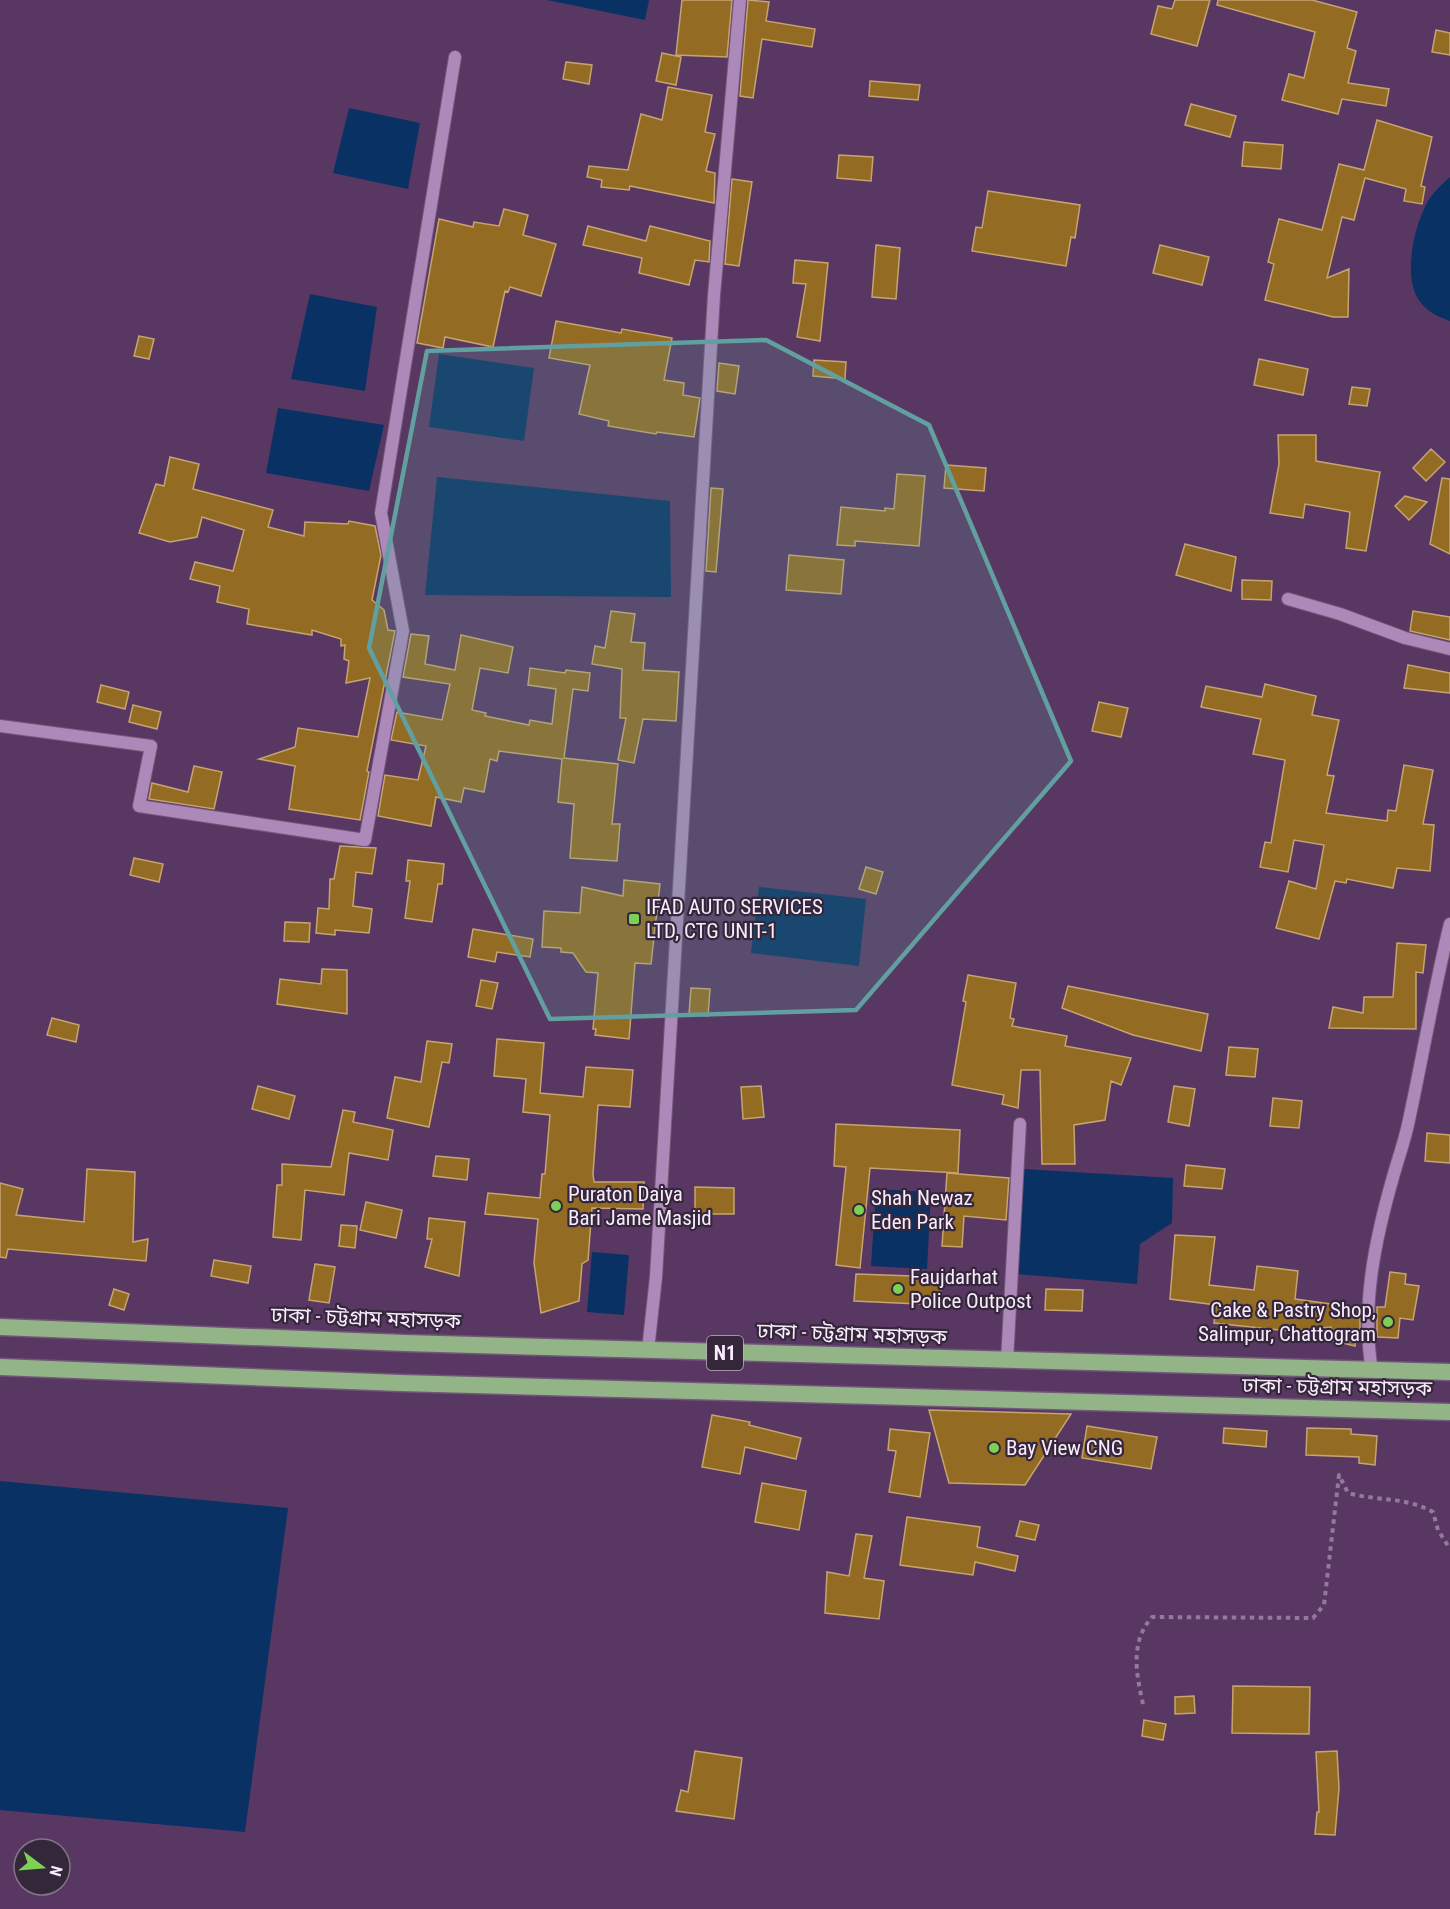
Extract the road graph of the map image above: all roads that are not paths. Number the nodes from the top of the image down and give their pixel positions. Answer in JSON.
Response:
{"nodes":[{"id":1,"x":740,"y":0,"type":"edge"},
{"id":2,"x":455,"y":57,"type":"dead end"},
{"id":3,"x":1287,"y":598,"type":"dead end"},
{"id":4,"x":1450,"y":649,"type":"edge"},
{"id":5,"x":0,"y":726,"type":"edge"},
{"id":6,"x":1450,"y":924,"type":"edge"},
{"id":7,"x":1020,"y":1124,"type":"dead end"},
{"id":8,"x":0,"y":1327,"type":"edge"},
{"id":9,"x":648,"y":1350,"type":"junction"},
{"id":10,"x":1007,"y":1361,"type":"junction"},
{"id":11,"x":0,"y":1367,"type":"edge"},
{"id":12,"x":1372,"y":1371,"type":"junction"},
{"id":13,"x":1450,"y":1372,"type":"edge"},
{"id":14,"x":1450,"y":1412,"type":"edge"}],
"edges":[{"from":1,"to":9,"type":"street"},
{"from":2,"to":5,"type":"street"},
{"from":3,"to":4,"type":"street"},
{"from":6,"to":12,"type":"street"},
{"from":7,"to":10,"type":"street"},
{"from":8,"to":9,"type":"highway","name":"ঢাকা - চট্টগ্রাম মহাসড়ক","number":"N1"},
{"from":9,"to":10,"type":"highway","name":"ঢাকা - চট্টগ্রাম মহাসড়ক","number":"N1"},
{"from":10,"to":12,"type":"highway","name":"ঢাকা - চট্টগ্রাম মহাসড়ক","number":"N1"},
{"from":11,"to":14,"type":"highway","name":"ঢাকা - চট্টগ্রাম মহাসড়ক","number":"N1"},
{"from":12,"to":13,"type":"highway","name":"ঢাকা - চট্টগ্রাম মহাসড়ক","number":"N1"}]}
